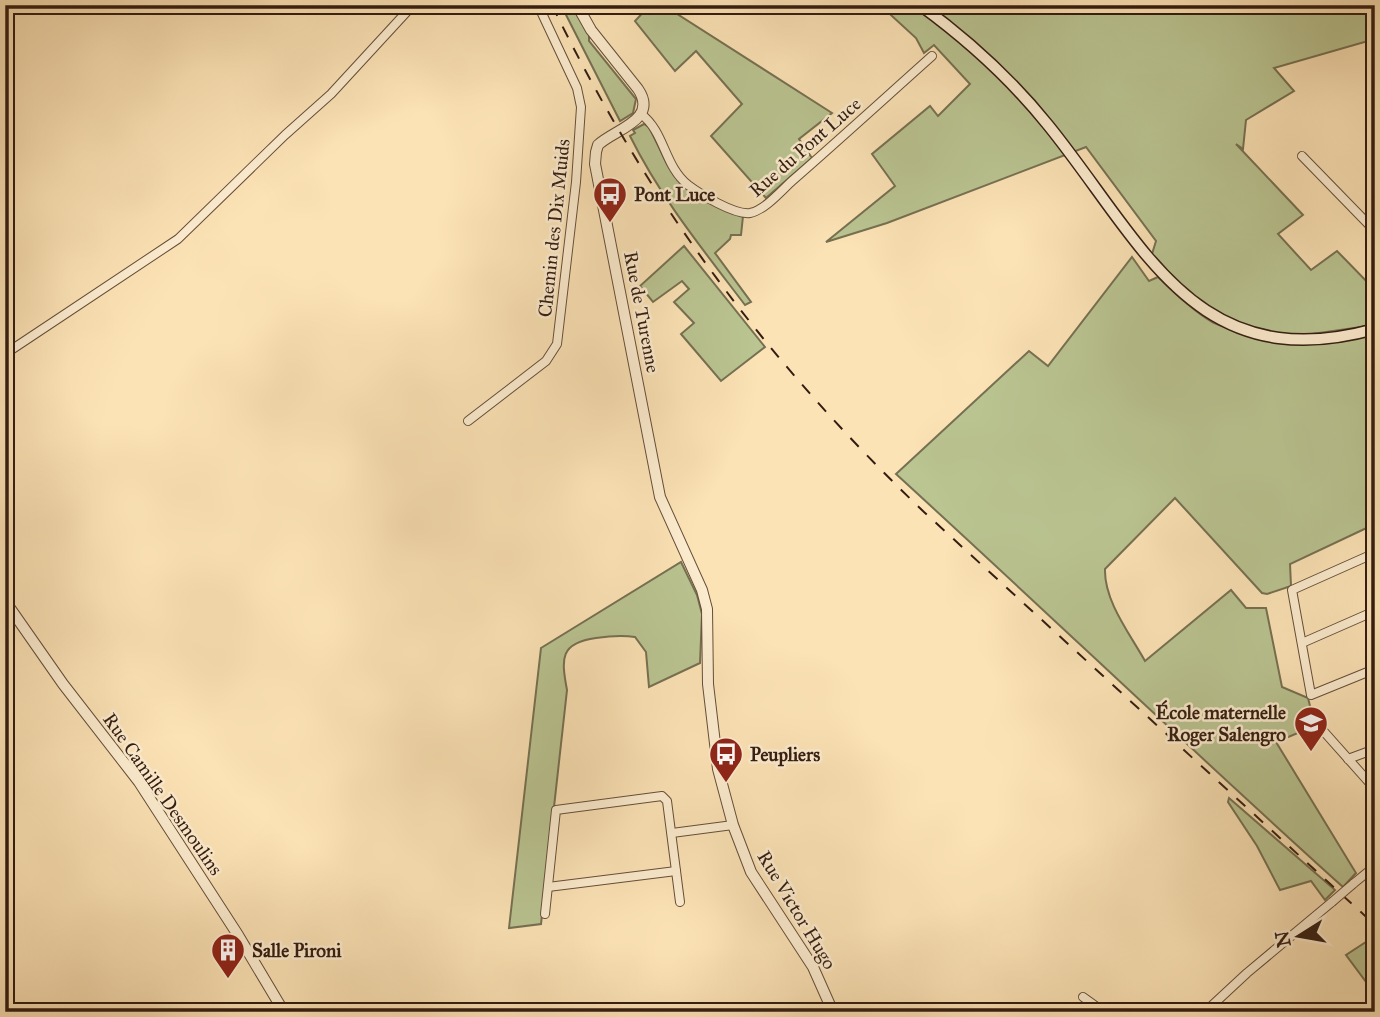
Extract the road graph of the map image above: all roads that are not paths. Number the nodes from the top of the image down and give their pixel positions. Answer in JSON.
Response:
{"nodes":[{"id":1,"x":413,"y":5,"type":"edge"},
{"id":2,"x":538,"y":5,"type":"edge"},
{"id":3,"x":577,"y":5,"type":"edge"},
{"id":4,"x":920,"y":5,"type":"edge"},
{"id":5,"x":932,"y":56,"type":"dead end"},
{"id":6,"x":641,"y":114,"type":"junction"},
{"id":7,"x":579,"y":143,"type":"junction"},
{"id":8,"x":597,"y":148,"type":"junction"},
{"id":9,"x":1302,"y":156,"type":"dead end"},
{"id":10,"x":1375,"y":231,"type":"edge"},
{"id":11,"x":1375,"y":329,"type":"edge"},
{"id":12,"x":5,"y":354,"type":"edge"},
{"id":13,"x":468,"y":421,"type":"dead end"},
{"id":14,"x":1375,"y":553,"type":"edge"},
{"id":15,"x":5,"y":601,"type":"edge"},
{"id":16,"x":1375,"y":611,"type":"edge"},
{"id":17,"x":1302,"y":643,"type":"junction"},
{"id":18,"x":707,"y":660,"type":"joint"},
{"id":19,"x":1375,"y":669,"type":"edge"},
{"id":20,"x":1318,"y":725,"type":"dead end"},
{"id":21,"x":1375,"y":749,"type":"edge"},
{"id":22,"x":1348,"y":759,"type":"junction"},
{"id":23,"x":1375,"y":789,"type":"edge"},
{"id":24,"x":733,"y":825,"type":"junction"},
{"id":25,"x":672,"y":833,"type":"junction"},
{"id":26,"x":1375,"y":866,"type":"edge"},
{"id":27,"x":676,"y":871,"type":"junction"},
{"id":28,"x":548,"y":887,"type":"junction"},
{"id":29,"x":680,"y":902,"type":"dead end"},
{"id":30,"x":545,"y":914,"type":"dead end"},
{"id":31,"x":1083,"y":997,"type":"dead end"},
{"id":32,"x":284,"y":1012,"type":"edge"},
{"id":33,"x":833,"y":1012,"type":"edge"},
{"id":34,"x":1104,"y":1012,"type":"edge"},
{"id":35,"x":1205,"y":1012,"type":"edge"}],
"edges":[{"from":1,"to":12,"type":"street"},
{"from":2,"to":7,"type":"street","name":"Chemin des Dix Muids"},
{"from":3,"to":6,"type":"street"},
{"from":4,"to":11,"type":"main road"},
{"from":5,"to":6,"type":"street","name":"Rue du Pont Luce"},
{"from":6,"to":8,"type":"street"},
{"from":7,"to":8,"type":"street"},
{"from":7,"to":13,"type":"street","name":"Chemin des Dix Muids"},
{"from":8,"to":18,"type":"street","name":"Rue de Turenne"},
{"from":9,"to":10,"type":"street"},
{"from":14,"to":17,"type":"street"},
{"from":15,"to":32,"type":"street","name":"Rue Camille Desmoulins"},
{"from":16,"to":17,"type":"street"},
{"from":17,"to":19,"type":"street"},
{"from":18,"to":24,"type":"street","name":"Rue Victor Hugo"},
{"from":20,"to":22,"type":"street"},
{"from":21,"to":22,"type":"street"},
{"from":22,"to":23,"type":"street"},
{"from":24,"to":25,"type":"street"},
{"from":24,"to":33,"type":"street","name":"Rue Victor Hugo"},
{"from":25,"to":27,"type":"street"},
{"from":25,"to":28,"type":"street"},
{"from":26,"to":35,"type":"street","bridge":true},
{"from":27,"to":28,"type":"street"},
{"from":27,"to":29,"type":"street"},
{"from":28,"to":30,"type":"street"},
{"from":31,"to":34,"type":"street"}]}
